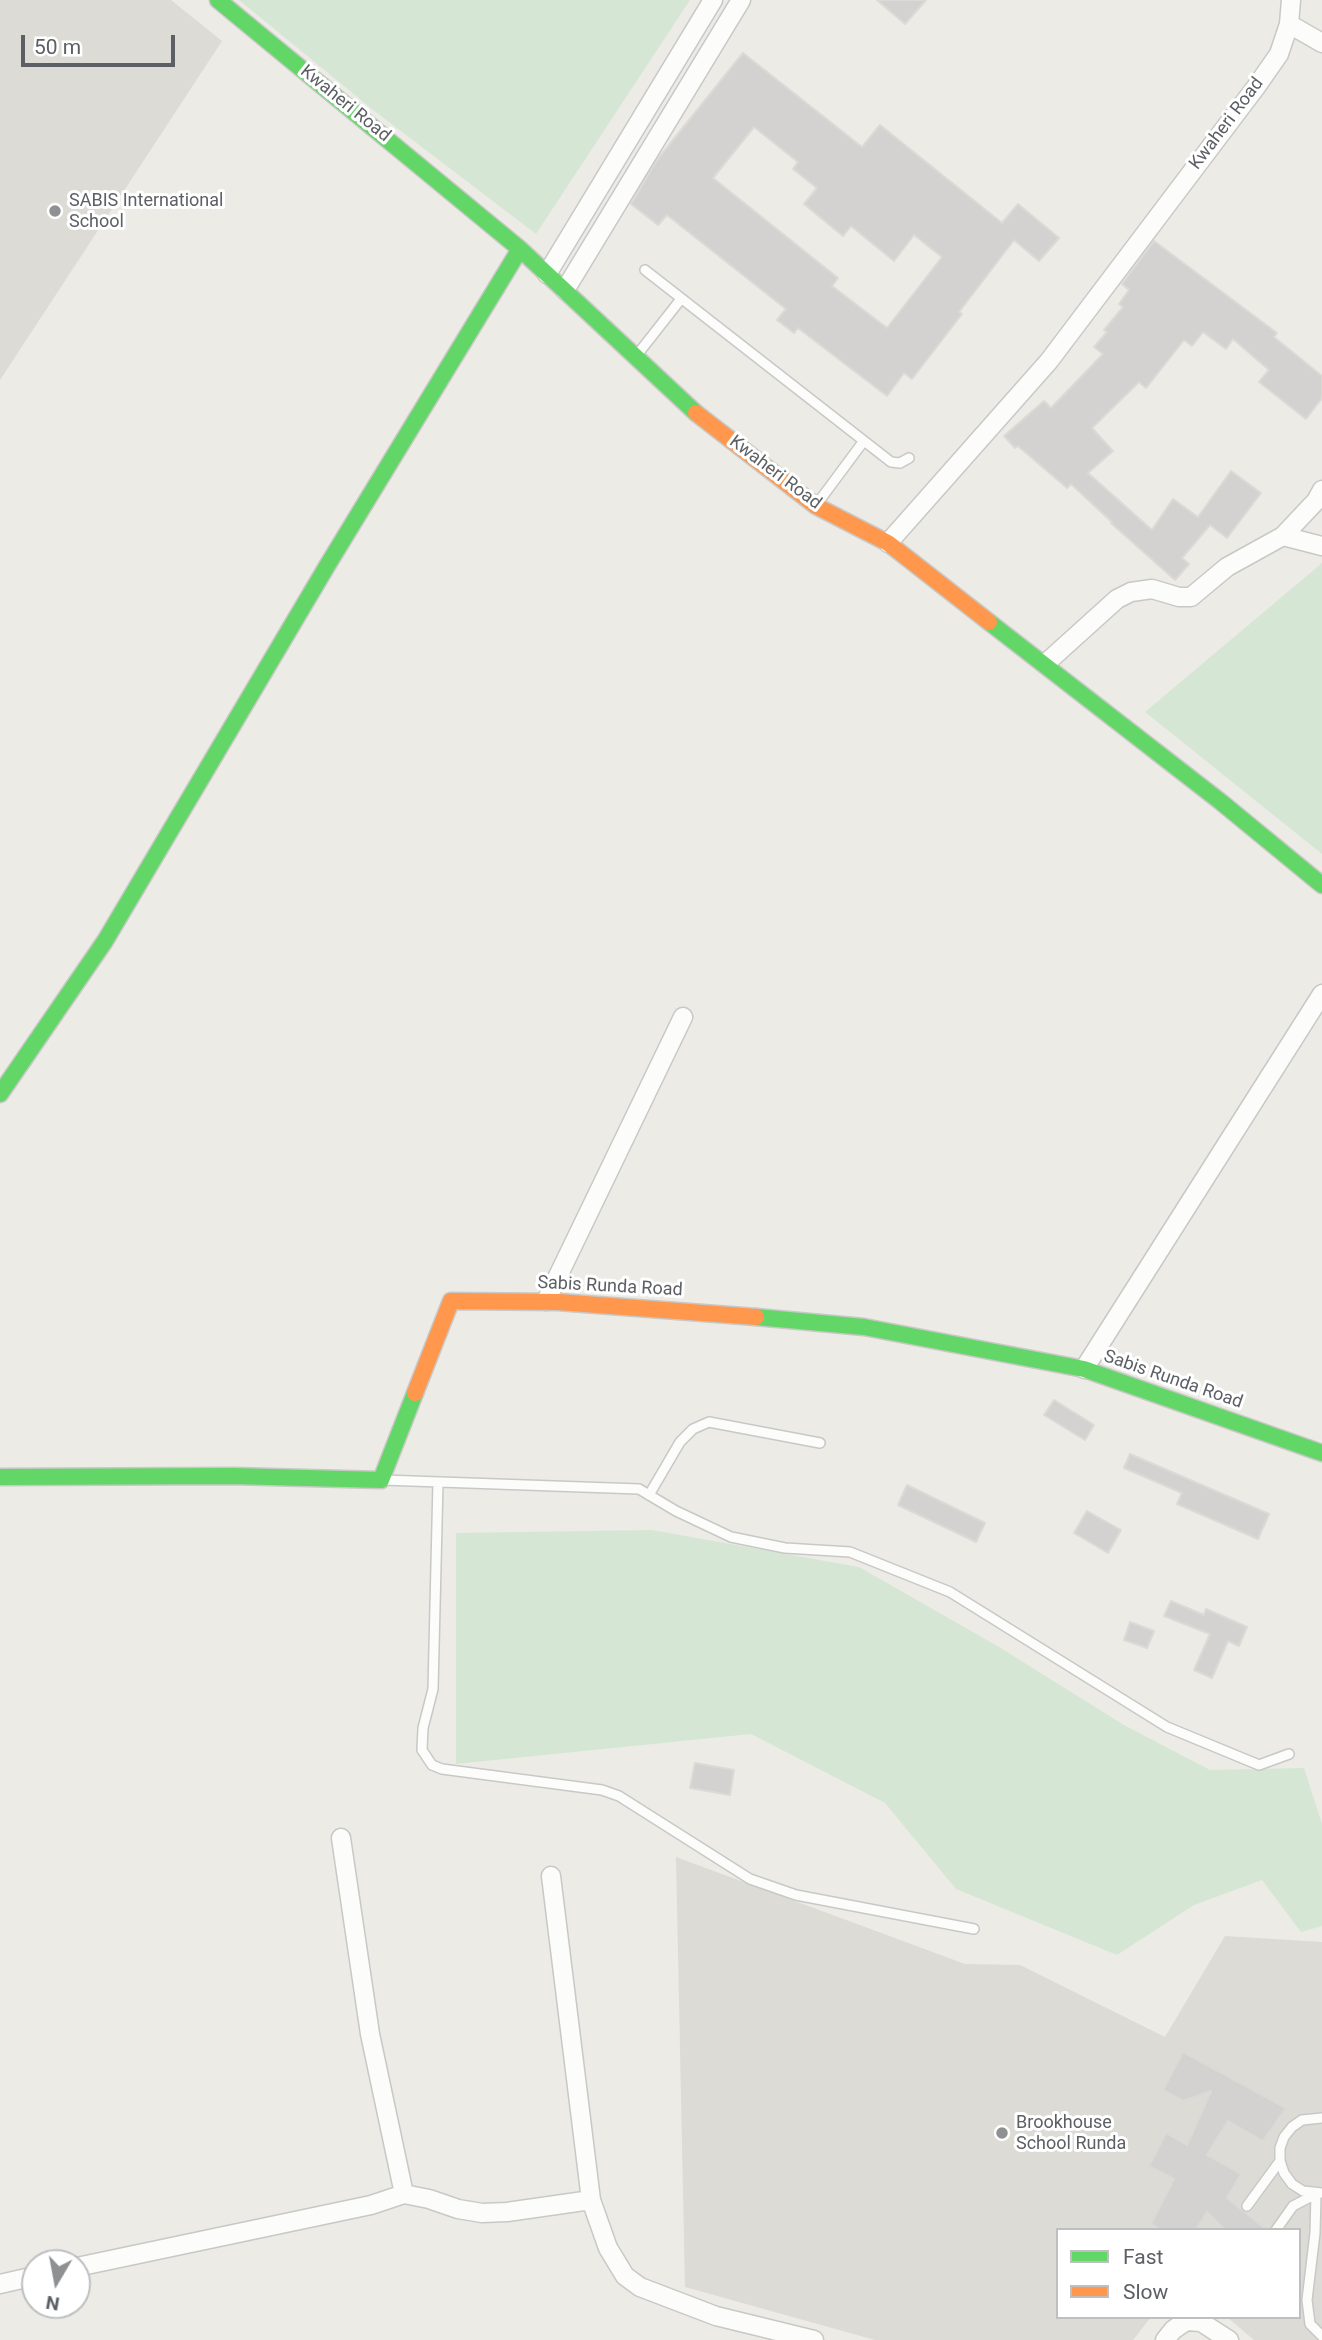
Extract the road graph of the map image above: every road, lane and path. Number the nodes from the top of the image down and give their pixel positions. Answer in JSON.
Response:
{"nodes":[{"id":1,"x":218,"y":0,"type":"edge"},
{"id":2,"x":713,"y":0,"type":"edge"},
{"id":3,"x":741,"y":0,"type":"edge"},
{"id":4,"x":1292,"y":0,"type":"edge"},
{"id":5,"x":1289,"y":24,"type":"junction"},
{"id":6,"x":1322,"y":43,"type":"edge"},
{"id":7,"x":520,"y":249,"type":"junction"},
{"id":8,"x":645,"y":270,"type":"dead end"},
{"id":9,"x":547,"y":274,"type":"junction"},
{"id":10,"x":565,"y":290,"type":"junction"},
{"id":11,"x":681,"y":299,"type":"junction"},
{"id":12,"x":636,"y":357,"type":"junction"},
{"id":13,"x":863,"y":442,"type":"junction"},
{"id":14,"x":909,"y":458,"type":"dead end"},
{"id":15,"x":1322,"y":490,"type":"edge"},
{"id":16,"x":816,"y":506,"type":"junction"},
{"id":17,"x":1283,"y":536,"type":"junction"},
{"id":18,"x":888,"y":542,"type":"junction"},
{"id":19,"x":1322,"y":546,"type":"edge"},
{"id":20,"x":1045,"y":664,"type":"junction"},
{"id":21,"x":1322,"y":885,"type":"edge"},
{"id":22,"x":1322,"y":994,"type":"edge"},
{"id":23,"x":683,"y":1017,"type":"dead end"},
{"id":24,"x":0,"y":1094,"type":"edge"},
{"id":25,"x":546,"y":1301,"type":"junction"},
{"id":26,"x":1084,"y":1369,"type":"junction"},
{"id":27,"x":820,"y":1443,"type":"dead end"},
{"id":28,"x":1322,"y":1453,"type":"edge"},
{"id":29,"x":0,"y":1477,"type":"edge"},
{"id":30,"x":381,"y":1480,"type":"junction"},
{"id":31,"x":438,"y":1482,"type":"junction"},
{"id":32,"x":649,"y":1495,"type":"junction"},
{"id":33,"x":1289,"y":1754,"type":"dead end"},
{"id":34,"x":341,"y":1838,"type":"dead end"},
{"id":35,"x":551,"y":1876,"type":"dead end"},
{"id":36,"x":974,"y":1929,"type":"dead end"},
{"id":37,"x":1322,"y":2118,"type":"edge"},
{"id":38,"x":1280,"y":2161,"type":"junction"},
{"id":39,"x":1319,"y":2193,"type":"edge"},
{"id":40,"x":404,"y":2194,"type":"junction"},
{"id":41,"x":591,"y":2200,"type":"junction"},
{"id":42,"x":1247,"y":2206,"type":"dead end"},
{"id":43,"x":1277,"y":2228,"type":"edge"},
{"id":44,"x":91,"y":2264,"type":"edge"},
{"id":45,"x":21,"y":2279,"type":"edge"},
{"id":46,"x":0,"y":2284,"type":"edge"},
{"id":47,"x":1187,"y":2319,"type":"edge"},
{"id":48,"x":1322,"y":2336,"type":"edge"},
{"id":49,"x":814,"y":2340,"type":"edge"},
{"id":50,"x":1164,"y":2340,"type":"edge"},
{"id":51,"x":1229,"y":2340,"type":"edge"}],
"edges":[{"from":1,"to":7,"type":"street","name":"Kwaheri Road"},
{"from":2,"to":9,"type":"street"},
{"from":3,"to":10,"type":"street"},
{"from":4,"to":5,"type":"street","name":"Kwaheri Road"},
{"from":5,"to":6,"type":"street"},
{"from":5,"to":18,"type":"street","name":"Kwaheri Road"},
{"from":7,"to":9,"type":"street","name":"Kwaheri Road"},
{"from":7,"to":24,"type":"street"},
{"from":8,"to":11,"type":"lane"},
{"from":9,"to":10,"type":"street","name":"Kwaheri Road"},
{"from":10,"to":12,"type":"street","name":"Kwaheri Road"},
{"from":11,"to":12,"type":"lane"},
{"from":11,"to":13,"type":"lane"},
{"from":12,"to":16,"type":"street","name":"Kwaheri Road"},
{"from":13,"to":14,"type":"lane"},
{"from":13,"to":16,"type":"lane"},
{"from":15,"to":17,"type":"street"},
{"from":16,"to":18,"type":"street","name":"Kwaheri Road"},
{"from":17,"to":19,"type":"street"},
{"from":17,"to":20,"type":"street"},
{"from":18,"to":20,"type":"street"},
{"from":20,"to":21,"type":"street"},
{"from":22,"to":26,"type":"street"},
{"from":23,"to":25,"type":"street"},
{"from":25,"to":26,"type":"street","name":"Sabis Runda Road"},
{"from":25,"to":30,"type":"street","name":"Sabis Runda Road"},
{"from":26,"to":28,"type":"street","name":"Sabis Runda Road"},
{"from":27,"to":32,"type":"lane"},
{"from":29,"to":30,"type":"street"},
{"from":30,"to":31,"type":"lane"},
{"from":31,"to":32,"type":"lane"},
{"from":31,"to":36,"type":"lane"},
{"from":32,"to":33,"type":"lane"},
{"from":34,"to":40,"type":"street"},
{"from":35,"to":41,"type":"street"},
{"from":37,"to":38,"type":"lane"},
{"from":38,"to":39,"type":"lane"},
{"from":38,"to":42,"type":"lane"},
{"from":39,"to":43,"type":"lane"},
{"from":39,"to":48,"type":"lane"},
{"from":40,"to":41,"type":"street"},
{"from":40,"to":44,"type":"street"},
{"from":41,"to":49,"type":"street"},
{"from":45,"to":46,"type":"street"},
{"from":47,"to":50,"type":"street"},
{"from":47,"to":51,"type":"street"}]}
